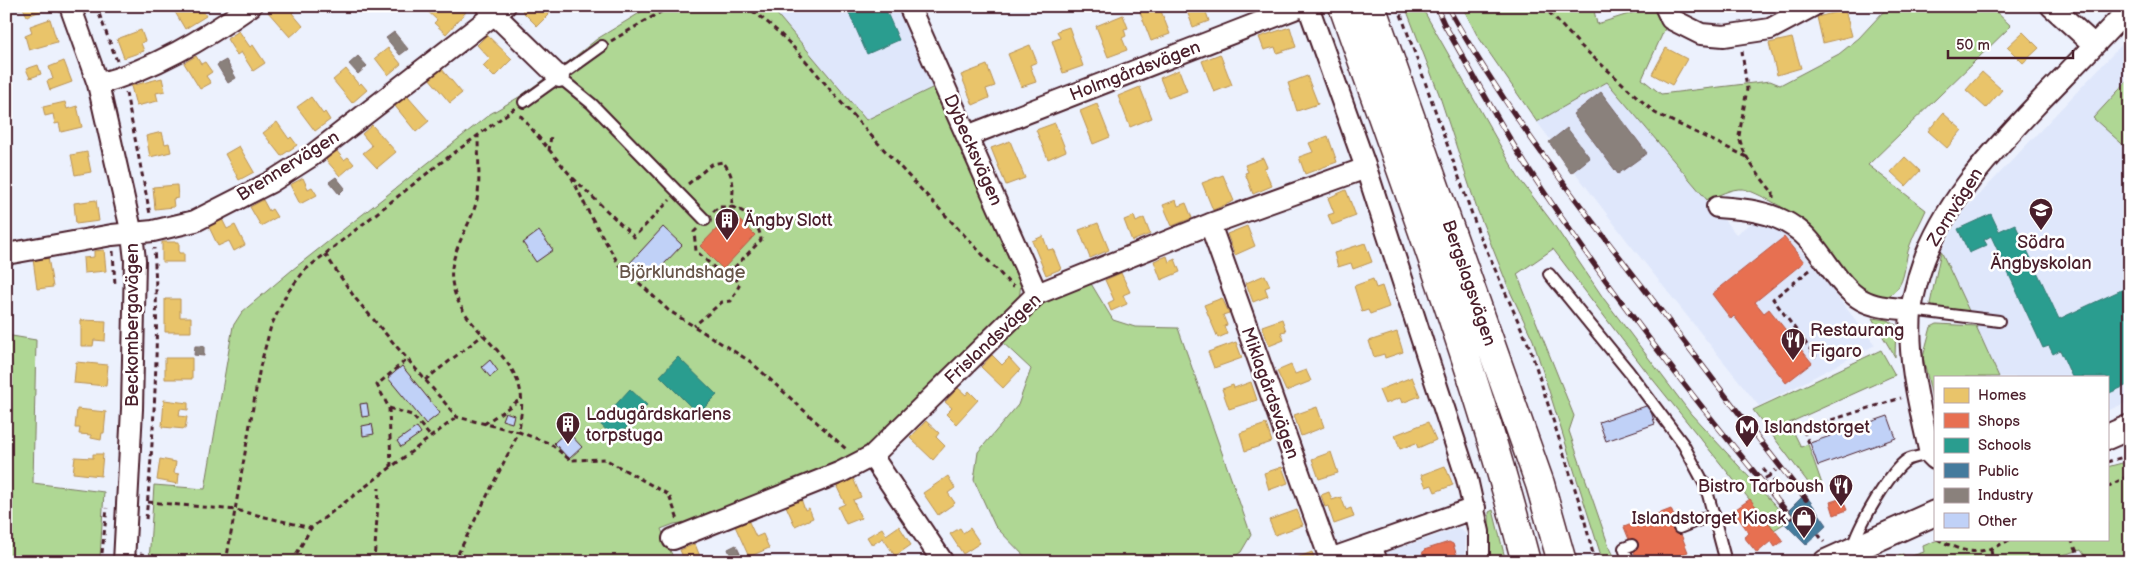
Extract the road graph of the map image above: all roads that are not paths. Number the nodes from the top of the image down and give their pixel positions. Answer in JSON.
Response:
{"nodes":[{"id":1,"x":70,"y":6,"type":"edge"},
{"id":2,"x":251,"y":6,"type":"edge"},
{"id":3,"x":909,"y":6,"type":"edge"},
{"id":4,"x":1302,"y":6,"type":"edge"},
{"id":5,"x":1308,"y":6,"type":"edge"},
{"id":6,"x":1343,"y":6,"type":"edge"},
{"id":7,"x":1371,"y":6,"type":"edge"},
{"id":8,"x":1665,"y":6,"type":"edge"},
{"id":9,"x":1813,"y":6,"type":"edge"},
{"id":10,"x":2051,"y":6,"type":"edge"},
{"id":11,"x":2130,"y":7,"type":"edge"},
{"id":12,"x":496,"y":9,"type":"edge"},
{"id":13,"x":2094,"y":45,"type":"junction"},
{"id":14,"x":602,"y":46,"type":"road end"},
{"id":15,"x":559,"y":77,"type":"junction"},
{"id":16,"x":98,"y":84,"type":"junction"},
{"id":17,"x":524,"y":102,"type":"road end"},
{"id":18,"x":967,"y":136,"type":"junction"},
{"id":19,"x":1366,"y":168,"type":"junction"},
{"id":20,"x":1717,"y":207,"type":"dead end"},
{"id":21,"x":705,"y":220,"type":"road end"},
{"id":22,"x":1210,"y":224,"type":"junction"},
{"id":23,"x":122,"y":234,"type":"junction"},
{"id":24,"x":6,"y":254,"type":"edge"},
{"id":25,"x":1549,"y":274,"type":"dead end"},
{"id":26,"x":1037,"y":294,"type":"junction"},
{"id":27,"x":1911,"y":310,"type":"junction"},
{"id":28,"x":1999,"y":321,"type":"dead end"},
{"id":29,"x":1479,"y":399,"type":"junction"},
{"id":30,"x":2129,"y":429,"type":"edge"},
{"id":31,"x":2108,"y":437,"type":"edge"},
{"id":32,"x":1932,"y":457,"type":"edge"},
{"id":33,"x":866,"y":459,"type":"junction"},
{"id":34,"x":1475,"y":508,"type":"junction"},
{"id":35,"x":1934,"y":513,"type":"edge"},
{"id":36,"x":1714,"y":514,"type":"junction"},
{"id":37,"x":1678,"y":528,"type":"dead end"},
{"id":38,"x":678,"y":537,"type":"road end"},
{"id":39,"x":1376,"y":543,"type":"junction"},
{"id":40,"x":1632,"y":545,"type":"dead end"},
{"id":41,"x":1852,"y":550,"type":"junction"},
{"id":42,"x":124,"y":557,"type":"edge"},
{"id":43,"x":1330,"y":560,"type":"edge"},
{"id":44,"x":943,"y":562,"type":"edge"},
{"id":45,"x":1382,"y":562,"type":"edge"},
{"id":46,"x":1479,"y":562,"type":"edge"},
{"id":47,"x":1526,"y":562,"type":"edge"},
{"id":48,"x":1538,"y":562,"type":"edge"},
{"id":49,"x":1562,"y":562,"type":"edge"},
{"id":50,"x":1629,"y":562,"type":"edge"},
{"id":51,"x":1726,"y":562,"type":"edge"},
{"id":52,"x":1826,"y":562,"type":"edge"}],
"edges":[{"from":1,"to":16,"type":"street","name":"Beckombergavägen"},
{"from":2,"to":16,"type":"street"},
{"from":3,"to":18,"type":"street","name":"Dybecksvägen"},
{"from":4,"to":18,"type":"street","name":"Holmgårdsvägen"},
{"from":5,"to":19,"type":"street"},
{"from":6,"to":29,"type":"main road","name":"Bergslagsvägen"},
{"from":7,"to":49,"type":"main road","name":"Bergslagsvägen"},
{"from":8,"to":9,"type":"street"},
{"from":10,"to":13,"type":"street"},
{"from":11,"to":13,"type":"street","name":"Zornvägen"},
{"from":12,"to":15,"type":"street"},
{"from":12,"to":23,"type":"street","name":"Brennervägen"},
{"from":13,"to":27,"type":"street","name":"Zornvägen"},
{"from":14,"to":15,"type":"lane"},
{"from":15,"to":17,"type":"lane"},
{"from":15,"to":21,"type":"lane"},
{"from":16,"to":23,"type":"street","name":"Beckombergavägen"},
{"from":18,"to":26,"type":"street","name":"Dybecksvägen"},
{"from":19,"to":22,"type":"street","name":"Frislandsvägen"},
{"from":19,"to":34,"type":"street"},
{"from":20,"to":27,"type":"street"},
{"from":22,"to":26,"type":"street","name":"Frislandsvägen"},
{"from":22,"to":43,"type":"street","name":"Miklagårdsvägen"},
{"from":23,"to":24,"type":"street","name":"Brennervägen"},
{"from":23,"to":42,"type":"street","name":"Beckombergavägen"},
{"from":25,"to":36,"type":"lane"},
{"from":26,"to":33,"type":"street","name":"Frislandsvägen"},
{"from":27,"to":28,"type":"lane"},
{"from":27,"to":32,"type":"street","name":"Zornvägen"},
{"from":29,"to":47,"type":"main road","name":"Bergslagsvägen"},
{"from":29,"to":48,"type":"main road"},
{"from":30,"to":31,"type":"street"},
{"from":32,"to":41,"type":"lane"},
{"from":33,"to":38,"type":"street","name":"Frislandsvägen"},
{"from":33,"to":44,"type":"street"},
{"from":34,"to":39,"type":"street"},
{"from":34,"to":46,"type":"street"},
{"from":35,"to":41,"type":"street"},
{"from":36,"to":37,"type":"lane"},
{"from":36,"to":51,"type":"lane"},
{"from":39,"to":43,"type":"street"},
{"from":39,"to":45,"type":"lane"},
{"from":40,"to":50,"type":"lane"},
{"from":41,"to":52,"type":"street"}]}
